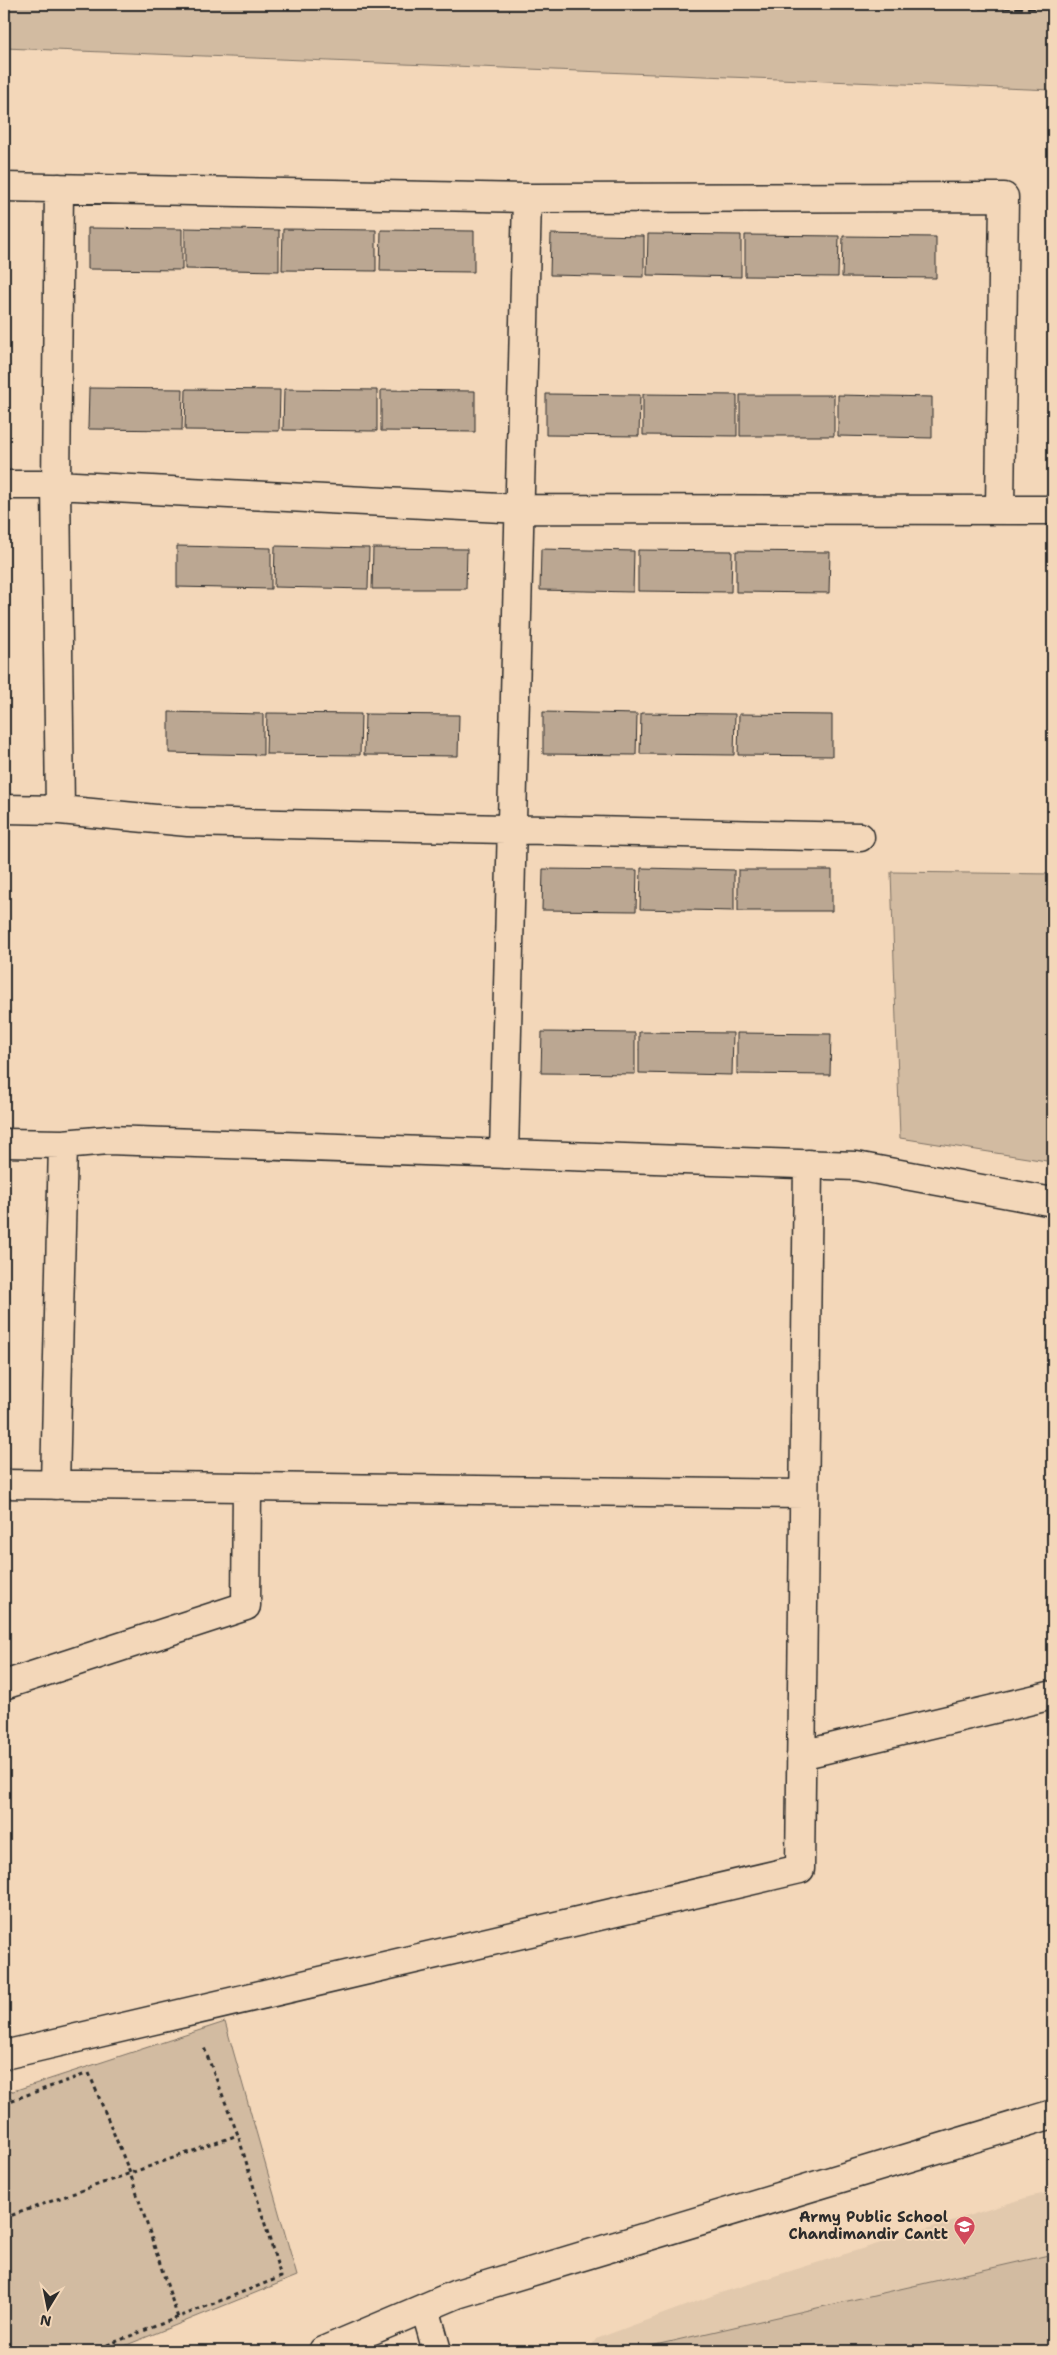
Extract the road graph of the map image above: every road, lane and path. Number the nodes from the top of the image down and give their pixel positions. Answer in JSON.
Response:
{"nodes":[{"id":1,"x":4,"y":187,"type":"edge"},
{"id":2,"x":59,"y":188,"type":"junction"},
{"id":3,"x":527,"y":198,"type":"junction"},
{"id":4,"x":56,"y":484,"type":"junction"},
{"id":5,"x":4,"y":485,"type":"edge"},
{"id":6,"x":520,"y":509,"type":"junction"},
{"id":7,"x":1000,"y":509,"type":"junction"},
{"id":8,"x":1053,"y":510,"type":"edge"},
{"id":9,"x":4,"y":809,"type":"edge"},
{"id":10,"x":60,"y":810,"type":"junction"},
{"id":11,"x":512,"y":829,"type":"junction"},
{"id":12,"x":860,"y":837,"type":"dead end"},
{"id":13,"x":4,"y":1143,"type":"edge"},
{"id":14,"x":63,"y":1144,"type":"junction"},
{"id":15,"x":504,"y":1154,"type":"junction"},
{"id":16,"x":808,"y":1164,"type":"junction"},
{"id":17,"x":1053,"y":1202,"type":"edge"},
{"id":18,"x":4,"y":1484,"type":"edge"},
{"id":19,"x":55,"y":1485,"type":"junction"},
{"id":20,"x":247,"y":1488,"type":"junction"},
{"id":21,"x":804,"y":1494,"type":"junction"},
{"id":22,"x":4,"y":1685,"type":"edge"},
{"id":23,"x":1053,"y":1695,"type":"edge"},
{"id":24,"x":801,"y":1755,"type":"junction"},
{"id":25,"x":202,"y":2043,"type":"dead end"},
{"id":26,"x":4,"y":2055,"type":"edge"},
{"id":27,"x":98,"y":2070,"type":"dead end"},
{"id":28,"x":90,"y":2073,"type":"junction"},
{"id":29,"x":4,"y":2103,"type":"edge"},
{"id":30,"x":1053,"y":2114,"type":"edge"},
{"id":31,"x":238,"y":2135,"type":"junction"},
{"id":32,"x":130,"y":2174,"type":"junction"},
{"id":33,"x":4,"y":2218,"type":"edge"},
{"id":34,"x":426,"y":2308,"type":"junction"},
{"id":35,"x":178,"y":2318,"type":"junction"},
{"id":36,"x":92,"y":2351,"type":"edge"},
{"id":37,"x":324,"y":2351,"type":"edge"},
{"id":38,"x":437,"y":2351,"type":"edge"}],
"edges":[{"from":1,"to":2,"type":"street"},
{"from":2,"to":3,"type":"street"},
{"from":2,"to":4,"type":"street"},
{"from":3,"to":6,"type":"street"},
{"from":3,"to":7,"type":"street"},
{"from":4,"to":5,"type":"street"},
{"from":4,"to":6,"type":"street"},
{"from":4,"to":10,"type":"street"},
{"from":6,"to":7,"type":"street"},
{"from":6,"to":11,"type":"street"},
{"from":7,"to":8,"type":"street"},
{"from":9,"to":10,"type":"street"},
{"from":10,"to":11,"type":"street"},
{"from":11,"to":12,"type":"street"},
{"from":11,"to":15,"type":"street"},
{"from":13,"to":14,"type":"street"},
{"from":14,"to":15,"type":"street"},
{"from":14,"to":19,"type":"street"},
{"from":15,"to":16,"type":"street"},
{"from":16,"to":17,"type":"street"},
{"from":16,"to":21,"type":"street"},
{"from":18,"to":19,"type":"street"},
{"from":19,"to":20,"type":"street"},
{"from":20,"to":21,"type":"street"},
{"from":20,"to":22,"type":"street"},
{"from":21,"to":24,"type":"street"},
{"from":23,"to":24,"type":"street"},
{"from":24,"to":26,"type":"street"},
{"from":25,"to":31,"type":"path"},
{"from":27,"to":28,"type":"path"},
{"from":28,"to":29,"type":"path"},
{"from":28,"to":32,"type":"path"},
{"from":30,"to":34,"type":"street"},
{"from":31,"to":32,"type":"path"},
{"from":31,"to":35,"type":"path"},
{"from":32,"to":33,"type":"path"},
{"from":32,"to":35,"type":"path"},
{"from":34,"to":37,"type":"street"},
{"from":34,"to":38,"type":"street"},
{"from":35,"to":36,"type":"path"}]}
